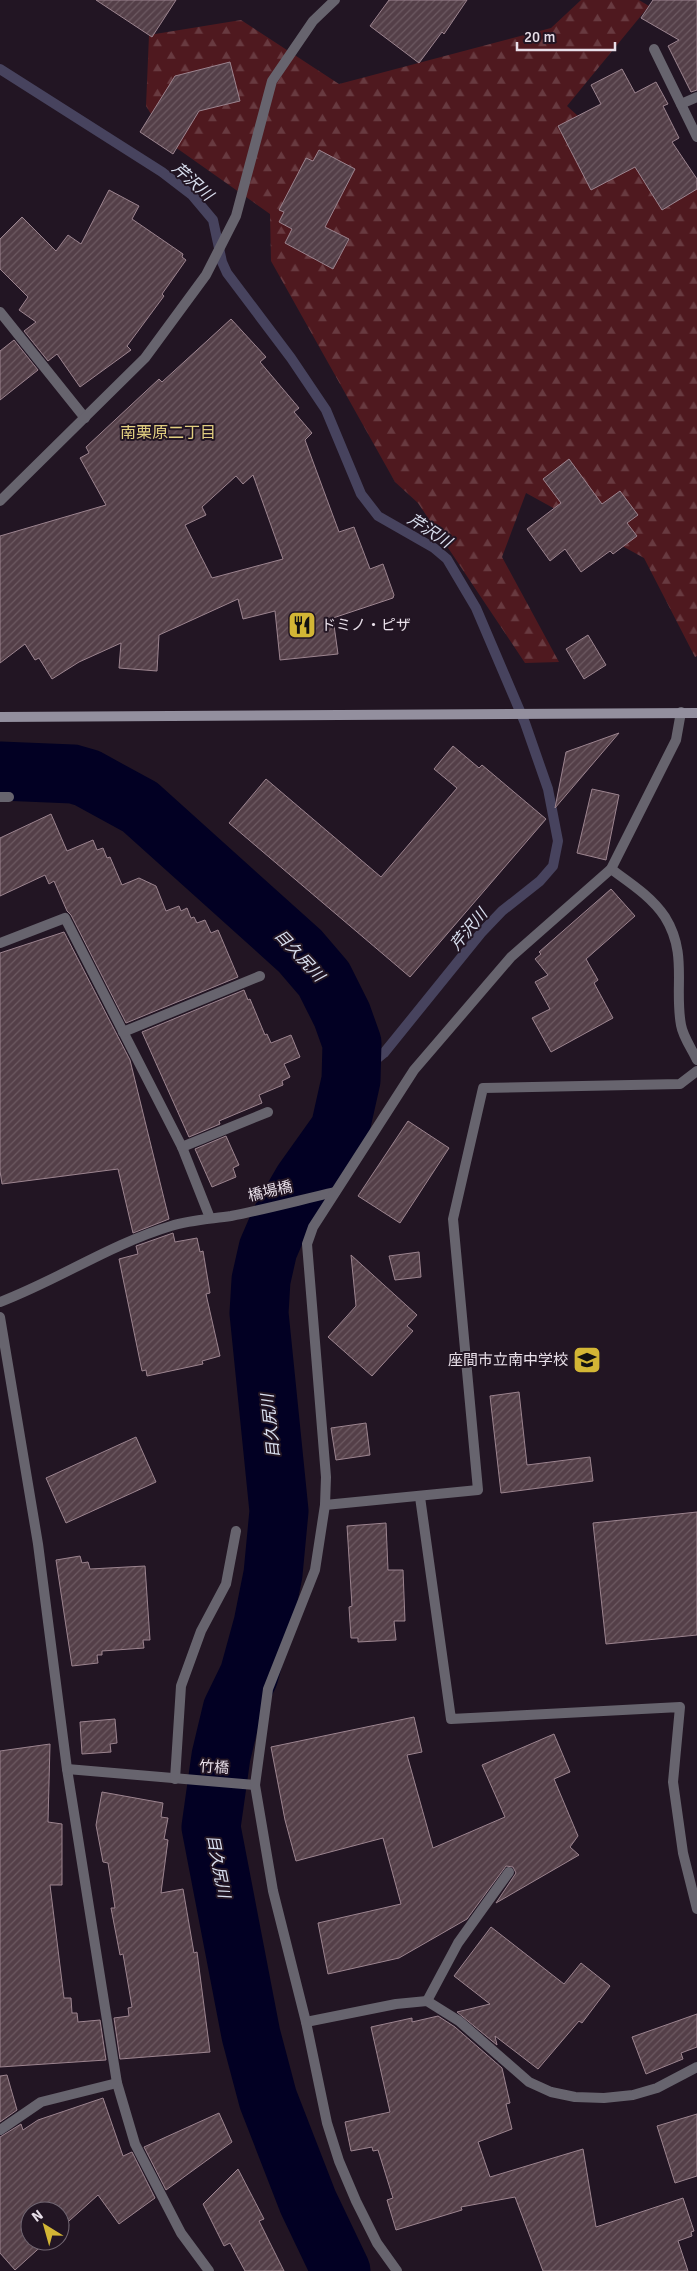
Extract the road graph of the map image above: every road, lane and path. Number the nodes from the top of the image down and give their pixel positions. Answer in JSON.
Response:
{"nodes":[{"id":1,"x":335,"y":0,"type":"edge"},
{"id":2,"x":654,"y":50,"type":"dead end"},
{"id":3,"x":697,"y":97,"type":"edge"},
{"id":4,"x":681,"y":104,"type":"junction"},
{"id":5,"x":697,"y":136,"type":"edge"},
{"id":6,"x":0,"y":312,"type":"edge"},
{"id":7,"x":84,"y":418,"type":"junction"},
{"id":8,"x":0,"y":501,"type":"edge"},
{"id":9,"x":681,"y":712,"type":"junction"},
{"id":10,"x":697,"y":713,"type":"edge"},
{"id":11,"x":0,"y":717,"type":"edge"},
{"id":12,"x":611,"y":869,"type":"junction"},
{"id":13,"x":0,"y":943,"type":"edge"},
{"id":14,"x":260,"y":976,"type":"dead end"},
{"id":15,"x":123,"y":1032,"type":"junction"},
{"id":16,"x":697,"y":1060,"type":"edge"},
{"id":17,"x":697,"y":1071,"type":"edge"},
{"id":18,"x":268,"y":1112,"type":"dead end"},
{"id":19,"x":182,"y":1147,"type":"junction"},
{"id":20,"x":335,"y":1192,"type":"junction"},
{"id":21,"x":210,"y":1218,"type":"junction"},
{"id":22,"x":0,"y":1302,"type":"edge"},
{"id":23,"x":0,"y":1317,"type":"edge"},
{"id":24,"x":420,"y":1497,"type":"junction"},
{"id":25,"x":325,"y":1504,"type":"junction"},
{"id":26,"x":236,"y":1531,"type":"dead end"},
{"id":27,"x":67,"y":1769,"type":"junction"},
{"id":28,"x":177,"y":1780,"type":"junction"},
{"id":29,"x":251,"y":1785,"type":"junction"},
{"id":30,"x":509,"y":1872,"type":"dead end"},
{"id":31,"x":697,"y":1909,"type":"edge"},
{"id":32,"x":427,"y":2001,"type":"junction"},
{"id":33,"x":306,"y":2022,"type":"junction"},
{"id":34,"x":697,"y":2067,"type":"edge"},
{"id":35,"x":117,"y":2083,"type":"junction"},
{"id":36,"x":0,"y":2130,"type":"edge"},
{"id":37,"x":209,"y":2271,"type":"edge"},
{"id":38,"x":397,"y":2271,"type":"edge"}],
"edges":[{"from":1,"to":7,"type":"street"},
{"from":2,"to":4,"type":"street"},
{"from":3,"to":4,"type":"street"},
{"from":4,"to":5,"type":"street"},
{"from":6,"to":7,"type":"street"},
{"from":7,"to":8,"type":"street"},
{"from":9,"to":10,"type":"street"},
{"from":9,"to":11,"type":"street"},
{"from":9,"to":12,"type":"street"},
{"from":12,"to":16,"type":"street"},
{"from":12,"to":20,"type":"street"},
{"from":13,"to":15,"type":"street"},
{"from":14,"to":15,"type":"street"},
{"from":15,"to":19,"type":"street"},
{"from":17,"to":24,"type":"street"},
{"from":18,"to":19,"type":"street"},
{"from":19,"to":21,"type":"street"},
{"from":20,"to":21,"type":"street","name":"橋場橋"},
{"from":20,"to":25,"type":"street"},
{"from":21,"to":22,"type":"street","name":"橋場橋"},
{"from":23,"to":27,"type":"street"},
{"from":24,"to":25,"type":"street"},
{"from":24,"to":31,"type":"street"},
{"from":25,"to":29,"type":"street"},
{"from":26,"to":28,"type":"street"},
{"from":27,"to":28,"type":"street","name":"竹橋"},
{"from":27,"to":35,"type":"street"},
{"from":28,"to":29,"type":"street","name":"竹橋"},
{"from":29,"to":33,"type":"street"},
{"from":30,"to":32,"type":"street"},
{"from":32,"to":33,"type":"street"},
{"from":32,"to":34,"type":"street"},
{"from":33,"to":38,"type":"street"},
{"from":35,"to":36,"type":"street"},
{"from":35,"to":37,"type":"street"}]}
